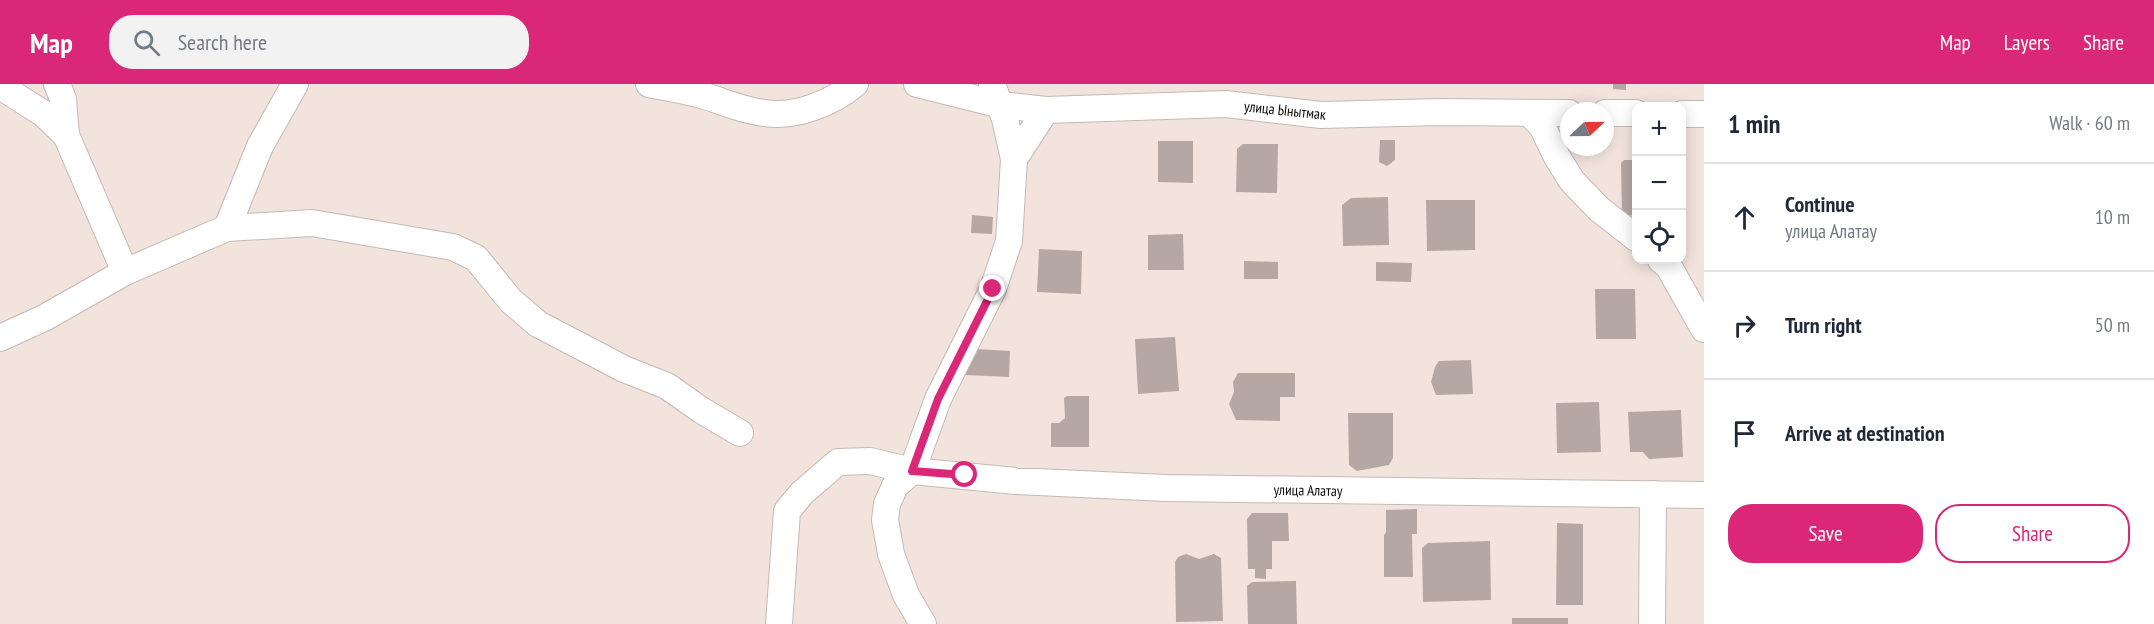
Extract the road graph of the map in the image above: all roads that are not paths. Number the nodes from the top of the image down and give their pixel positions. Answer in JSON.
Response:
{"nodes":[{"id":1,"x":57,"y":84,"type":"edge"},
{"id":2,"x":295,"y":84,"type":"edge"},
{"id":3,"x":649,"y":84,"type":"edge"},
{"id":4,"x":855,"y":84,"type":"edge"},
{"id":5,"x":917,"y":84,"type":"edge"},
{"id":6,"x":0,"y":86,"type":"edge"},
{"id":7,"x":996,"y":95,"type":"edge"},
{"id":8,"x":1046,"y":110,"type":"junction"},
{"id":9,"x":1529,"y":113,"type":"junction"},
{"id":10,"x":1560,"y":113,"type":"edge"},
{"id":11,"x":1614,"y":113,"type":"edge"},
{"id":12,"x":1632,"y":113,"type":"edge"},
{"id":13,"x":1686,"y":114,"type":"edge"},
{"id":14,"x":1704,"y":114,"type":"edge"},
{"id":15,"x":66,"y":135,"type":"junction"},
{"id":16,"x":1014,"y":159,"type":"junction"},
{"id":17,"x":227,"y":228,"type":"junction"},
{"id":18,"x":1632,"y":235,"type":"edge"},
{"id":19,"x":1665,"y":264,"type":"edge"},
{"id":20,"x":125,"y":272,"type":"junction"},
{"id":21,"x":1704,"y":329,"type":"edge"},
{"id":22,"x":0,"y":338,"type":"edge"},
{"id":23,"x":740,"y":433,"type":"dead end"},
{"id":24,"x":912,"y":471,"type":"junction"},
{"id":25,"x":1653,"y":494,"type":"junction"},
{"id":26,"x":1704,"y":495,"type":"edge"},
{"id":27,"x":779,"y":624,"type":"edge"},
{"id":28,"x":922,"y":624,"type":"edge"},
{"id":29,"x":1652,"y":624,"type":"edge"}],
"edges":[{"from":1,"to":15,"type":"street"},
{"from":2,"to":17,"type":"street"},
{"from":3,"to":4,"type":"street"},
{"from":5,"to":7,"type":"street","name":"улица Ынытмак"},
{"from":6,"to":15,"type":"street"},
{"from":7,"to":8,"type":"street","name":"улица Ынытмак"},
{"from":7,"to":16,"type":"street"},
{"from":8,"to":9,"type":"street","name":"улица Ынытмак"},
{"from":8,"to":16,"type":"street"},
{"from":9,"to":10,"type":"street","name":"улица Ынытмак"},
{"from":9,"to":18,"type":"street"},
{"from":11,"to":12,"type":"street"},
{"from":13,"to":14,"type":"street"},
{"from":15,"to":20,"type":"street"},
{"from":16,"to":24,"type":"street"},
{"from":17,"to":20,"type":"street"},
{"from":17,"to":23,"type":"street"},
{"from":19,"to":21,"type":"street"},
{"from":20,"to":22,"type":"street"},
{"from":24,"to":25,"type":"street","name":"улица Алатау"},
{"from":24,"to":27,"type":"street","name":"улица Алатау"},
{"from":24,"to":28,"type":"street"},
{"from":25,"to":26,"type":"street","name":"улица Алатау"},
{"from":25,"to":29,"type":"street"}]}
